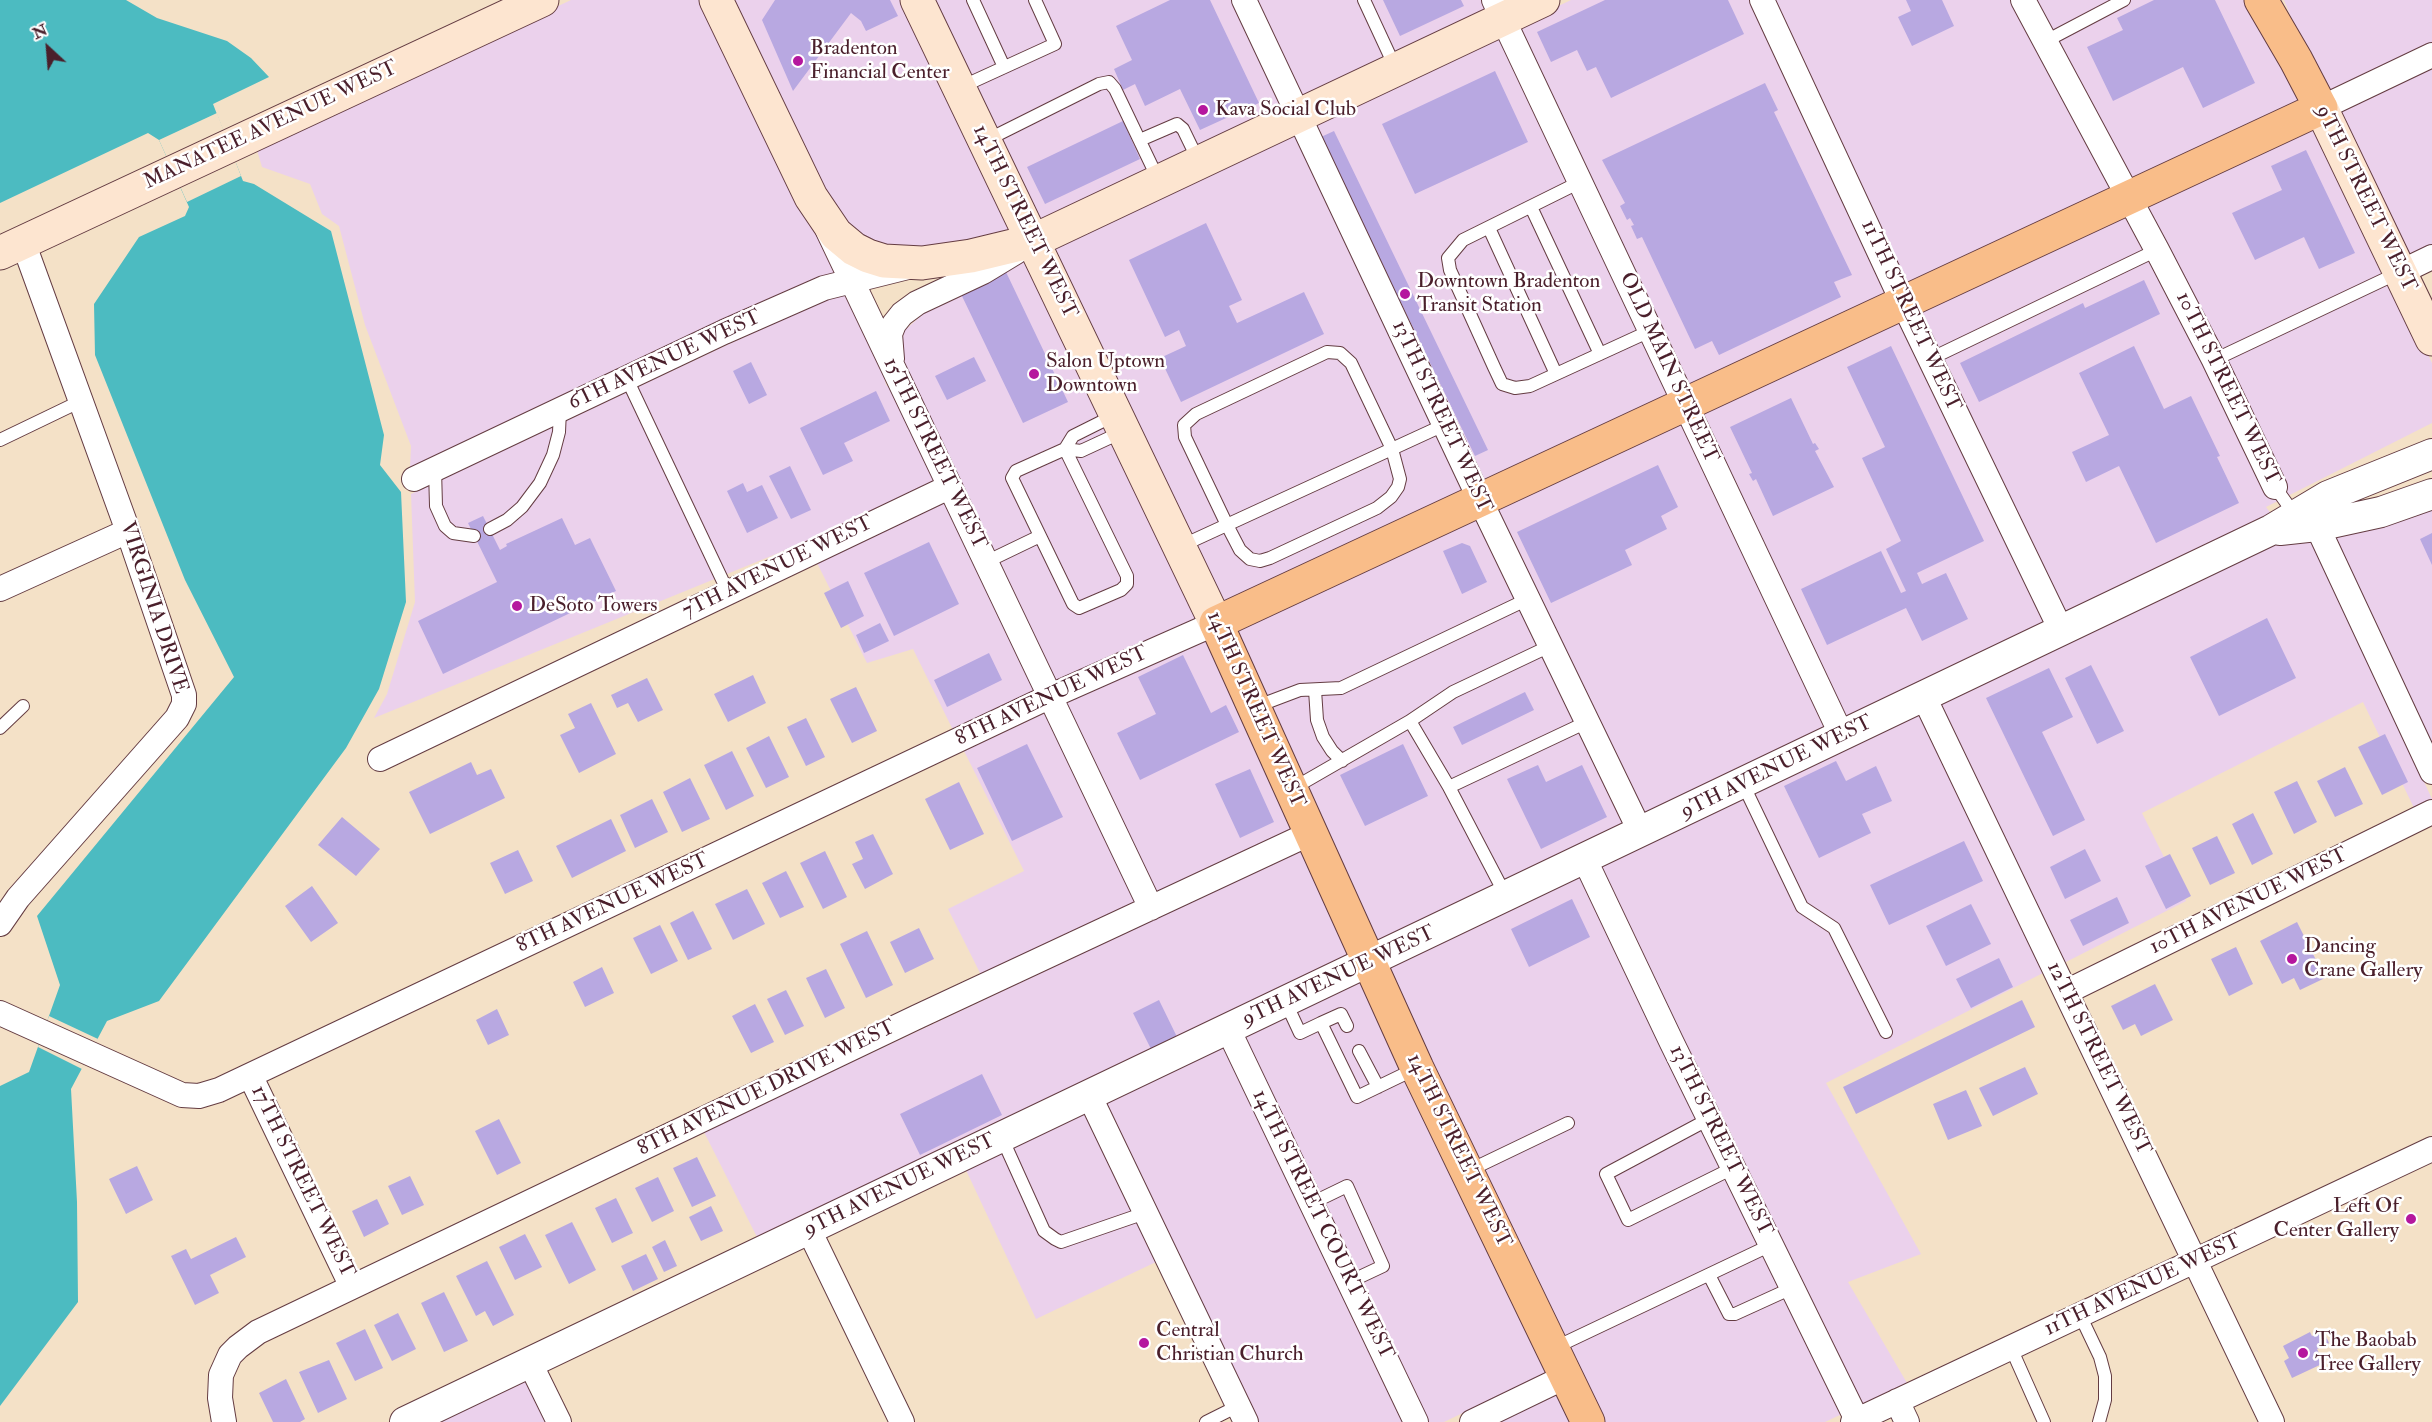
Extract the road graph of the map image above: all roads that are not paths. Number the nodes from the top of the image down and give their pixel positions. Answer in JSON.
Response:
{"nodes":[{"id":1,"x":542,"y":0,"type":"edge"},
{"id":2,"x":716,"y":0,"type":"edge"},
{"id":3,"x":917,"y":0,"type":"edge"},
{"id":4,"x":973,"y":0,"type":"edge"},
{"id":5,"x":1035,"y":0,"type":"edge"},
{"id":6,"x":1244,"y":0,"type":"edge"},
{"id":7,"x":1364,"y":0,"type":"edge"},
{"id":8,"x":1543,"y":0,"type":"edge"},
{"id":9,"x":1762,"y":0,"type":"edge"},
{"id":10,"x":2023,"y":0,"type":"edge"},
{"id":11,"x":2124,"y":0,"type":"edge"},
{"id":12,"x":2261,"y":0,"type":"edge"},
{"id":13,"x":2272,"y":0,"type":"edge"},
{"id":14,"x":1499,"y":10,"type":"edge"},
{"id":15,"x":2046,"y":41,"type":"junction"},
{"id":16,"x":2432,"y":55,"type":"edge"},
{"id":17,"x":2296,"y":60,"type":"junction"},
{"id":18,"x":1004,"y":67,"type":"junction"},
{"id":19,"x":1396,"y":70,"type":"junction"},
{"id":20,"x":960,"y":88,"type":"junction"},
{"id":21,"x":2321,"y":108,"type":"junction"},
{"id":22,"x":1299,"y":116,"type":"junction"},
{"id":23,"x":986,"y":140,"type":"junction"},
{"id":24,"x":1140,"y":140,"type":"junction"},
{"id":25,"x":1200,"y":163,"type":"junction"},
{"id":26,"x":1159,"y":182,"type":"junction"},
{"id":27,"x":1580,"y":182,"type":"junction"},
{"id":28,"x":812,"y":197,"type":"junction"},
{"id":29,"x":2130,"y":197,"type":"junction"},
{"id":30,"x":1531,"y":207,"type":"junction"},
{"id":31,"x":1489,"y":228,"type":"junction"},
{"id":32,"x":1033,"y":241,"type":"junction"},
{"id":33,"x":11,"y":248,"type":"edge"},
{"id":34,"x":2157,"y":250,"type":"junction"},
{"id":35,"x":2432,"y":257,"type":"edge"},
{"id":36,"x":922,"y":263,"type":"junction"},
{"id":37,"x":2401,"y":272,"type":"junction"},
{"id":38,"x":852,"y":282,"type":"junction"},
{"id":39,"x":1903,"y":303,"type":"junction"},
{"id":40,"x":1650,"y":331,"type":"junction"},
{"id":41,"x":2432,"y":339,"type":"edge"},
{"id":42,"x":1600,"y":354,"type":"junction"},
{"id":43,"x":1930,"y":359,"type":"junction"},
{"id":44,"x":2214,"y":360,"type":"junction"},
{"id":45,"x":894,"y":373,"type":"junction"},
{"id":46,"x":1556,"y":374,"type":"junction"},
{"id":47,"x":627,"y":379,"type":"junction"},
{"id":48,"x":81,"y":401,"type":"junction"},
{"id":49,"x":1684,"y":405,"type":"junction"},
{"id":50,"x":560,"y":410,"type":"junction"},
{"id":51,"x":1121,"y":423,"type":"junction"},
{"id":52,"x":1444,"y":425,"type":"junction"},
{"id":53,"x":0,"y":440,"type":"edge"},
{"id":54,"x":1065,"y":448,"type":"junction"},
{"id":55,"x":1392,"y":449,"type":"junction"},
{"id":56,"x":2432,"y":454,"type":"edge"},
{"id":57,"x":425,"y":474,"type":"joint"},
{"id":58,"x":949,"y":487,"type":"junction"},
{"id":59,"x":2275,"y":487,"type":"joint"},
{"id":60,"x":2432,"y":494,"type":"edge"},
{"id":61,"x":1480,"y":500,"type":"junction"},
{"id":62,"x":2295,"y":524,"type":"junction"},
{"id":63,"x":1227,"y":525,"type":"junction"},
{"id":64,"x":490,"y":529,"type":"dead end"},
{"id":65,"x":128,"y":531,"type":"junction"},
{"id":66,"x":474,"y":536,"type":"dead end"},
{"id":67,"x":1040,"y":536,"type":"junction"},
{"id":68,"x":1180,"y":547,"type":"junction"},
{"id":69,"x":986,"y":562,"type":"junction"},
{"id":70,"x":0,"y":590,"type":"edge"},
{"id":71,"x":729,"y":592,"type":"junction"},
{"id":72,"x":1528,"y":599,"type":"junction"},
{"id":73,"x":1216,"y":622,"type":"junction"},
{"id":74,"x":2061,"y":630,"type":"junction"},
{"id":75,"x":1550,"y":646,"type":"junction"},
{"id":76,"x":1315,"y":690,"type":"junction"},
{"id":77,"x":1051,"y":696,"type":"junction"},
{"id":78,"x":1924,"y":697,"type":"junction"},
{"id":79,"x":23,"y":706,"type":"dead end"},
{"id":80,"x":1255,"y":707,"type":"junction"},
{"id":81,"x":1410,"y":722,"type":"junction"},
{"id":82,"x":1587,"y":722,"type":"junction"},
{"id":83,"x":0,"y":729,"type":"edge"},
{"id":84,"x":1842,"y":736,"type":"junction"},
{"id":85,"x":380,"y":759,"type":"dead end"},
{"id":86,"x":1342,"y":761,"type":"junction"},
{"id":87,"x":2432,"y":772,"type":"edge"},
{"id":88,"x":1743,"y":784,"type":"junction"},
{"id":89,"x":1449,"y":787,"type":"junction"},
{"id":90,"x":1292,"y":789,"type":"junction"},
{"id":91,"x":2432,"y":812,"type":"edge"},
{"id":92,"x":1311,"y":833,"type":"junction"},
{"id":93,"x":1641,"y":833,"type":"junction"},
{"id":94,"x":1585,"y":860,"type":"junction"},
{"id":95,"x":1507,"y":897,"type":"junction"},
{"id":96,"x":1151,"y":908,"type":"junction"},
{"id":97,"x":0,"y":924,"type":"edge"},
{"id":98,"x":1370,"y":962,"type":"junction"},
{"id":99,"x":2066,"y":992,"type":"junction"},
{"id":100,"x":1286,"y":1003,"type":"junction"},
{"id":101,"x":3,"y":1015,"type":"edge"},
{"id":102,"x":1321,"y":1023,"type":"junction"},
{"id":103,"x":1347,"y":1026,"type":"dead end"},
{"id":104,"x":1228,"y":1029,"type":"junction"},
{"id":105,"x":1886,"y":1032,"type":"dead end"},
{"id":106,"x":1359,"y":1051,"type":"dead end"},
{"id":107,"x":1417,"y":1068,"type":"junction"},
{"id":108,"x":251,"y":1077,"type":"junction"},
{"id":109,"x":1378,"y":1087,"type":"junction"},
{"id":110,"x":1089,"y":1095,"type":"junction"},
{"id":111,"x":1709,"y":1119,"type":"junction"},
{"id":112,"x":1568,"y":1123,"type":"dead end"},
{"id":113,"x":1002,"y":1137,"type":"junction"},
{"id":114,"x":2432,"y":1149,"type":"edge"},
{"id":115,"x":1733,"y":1168,"type":"junction"},
{"id":116,"x":1467,"y":1172,"type":"junction"},
{"id":117,"x":1312,"y":1203,"type":"junction"},
{"id":118,"x":1145,"y":1213,"type":"junction"},
{"id":119,"x":809,"y":1230,"type":"junction"},
{"id":120,"x":1771,"y":1245,"type":"junction"},
{"id":121,"x":2195,"y":1261,"type":"junction"},
{"id":122,"x":1709,"y":1275,"type":"junction"},
{"id":123,"x":1349,"y":1282,"type":"junction"},
{"id":124,"x":352,"y":1287,"type":"junction"},
{"id":125,"x":1792,"y":1288,"type":"junction"},
{"id":126,"x":2080,"y":1316,"type":"junction"},
{"id":127,"x":2011,"y":1348,"type":"junction"},
{"id":128,"x":530,"y":1363,"type":"junction"},
{"id":129,"x":1560,"y":1363,"type":"junction"},
{"id":130,"x":1902,"y":1412,"type":"edge"},
{"id":131,"x":1242,"y":1414,"type":"edge"},
{"id":132,"x":1855,"y":1421,"type":"edge"},
{"id":133,"x":224,"y":1422,"type":"edge"},
{"id":134,"x":405,"y":1422,"type":"edge"},
{"id":135,"x":559,"y":1422,"type":"edge"},
{"id":136,"x":902,"y":1422,"type":"edge"},
{"id":137,"x":1206,"y":1422,"type":"edge"},
{"id":138,"x":1416,"y":1422,"type":"edge"},
{"id":139,"x":1472,"y":1422,"type":"edge"},
{"id":140,"x":1588,"y":1422,"type":"edge"},
{"id":141,"x":2044,"y":1422,"type":"edge"},
{"id":142,"x":2099,"y":1422,"type":"edge"},
{"id":143,"x":2272,"y":1422,"type":"edge"}],
"edges":[{"from":1,"to":33,"type":"main road","name":"MANATEE AVENUE WEST"},
{"from":2,"to":28,"type":"main road","name":"15TH STREET WEST"},
{"from":3,"to":20,"type":"main road","name":"14TH STREET WEST"},
{"from":4,"to":18,"type":"lane"},
{"from":5,"to":18,"type":"lane"},
{"from":6,"to":22,"type":"street","name":"13TH STREET WEST"},
{"from":7,"to":19,"type":"lane"},
{"from":8,"to":14,"type":"main road","name":"6TH AVENUE WEST"},
{"from":9,"to":39,"type":"street","name":"11TH STREET WEST"},
{"from":10,"to":15,"type":"street","name":"10TH STREET WEST"},
{"from":11,"to":15,"type":"lane"},
{"from":12,"to":17,"type":"main road","name":"9TH STREET WEST"},
{"from":13,"to":17,"type":"main road","name":"9TH STREET WEST"},
{"from":14,"to":19,"type":"main road","name":"6TH AVENUE WEST"},
{"from":14,"to":27,"type":"street","name":"OLD MAIN STREET"},
{"from":15,"to":29,"type":"street","name":"10TH STREET WEST"},
{"from":16,"to":21,"type":"street"},
{"from":17,"to":21,"type":"main road","name":"9TH STREET WEST"},
{"from":18,"to":20,"type":"lane"},
{"from":19,"to":22,"type":"main road","name":"6TH AVENUE WEST"},
{"from":20,"to":23,"type":"main road","name":"14TH STREET WEST"},
{"from":21,"to":29,"type":"main road"},
{"from":21,"to":37,"type":"main road","name":"9TH STREET WEST"},
{"from":22,"to":25,"type":"main road","name":"6TH AVENUE WEST"},
{"from":22,"to":52,"type":"street","name":"13TH STREET WEST"},
{"from":23,"to":24,"type":"lane"},
{"from":23,"to":32,"type":"main road","name":"14TH STREET WEST"},
{"from":24,"to":25,"type":"lane"},
{"from":24,"to":26,"type":"lane"},
{"from":25,"to":26,"type":"main road","name":"6TH AVENUE WEST"},
{"from":26,"to":32,"type":"main road","name":"6TH AVENUE WEST"},
{"from":27,"to":30,"type":"lane"},
{"from":27,"to":40,"type":"street","name":"OLD MAIN STREET"},
{"from":28,"to":36,"type":"main road","name":"6TH AVENUE WEST"},
{"from":28,"to":38,"type":"street","name":"15TH STREET WEST"},
{"from":29,"to":34,"type":"street","name":"10TH STREET WEST"},
{"from":29,"to":39,"type":"main road"},
{"from":30,"to":31,"type":"lane"},
{"from":30,"to":42,"type":"lane"},
{"from":31,"to":46,"type":"lane"},
{"from":31,"to":46,"type":"lane"},
{"from":32,"to":36,"type":"main road","name":"6TH AVENUE WEST"},
{"from":32,"to":45,"type":"street","name":"6TH AVENUE WEST"},
{"from":32,"to":51,"type":"main road","name":"14TH STREET WEST"},
{"from":33,"to":48,"type":"street","name":"VIRGINIA DRIVE"},
{"from":34,"to":43,"type":"lane"},
{"from":34,"to":44,"type":"street","name":"10TH STREET WEST"},
{"from":35,"to":37,"type":"street"},
{"from":36,"to":38,"type":"street","name":"6TH AVENUE WEST"},
{"from":37,"to":41,"type":"main road","name":"9TH STREET WEST"},
{"from":37,"to":44,"type":"lane"},
{"from":38,"to":45,"type":"street","name":"15TH STREET WEST"},
{"from":38,"to":47,"type":"street","name":"6TH AVENUE WEST"},
{"from":39,"to":43,"type":"street","name":"11TH STREET WEST"},
{"from":39,"to":49,"type":"main road"},
{"from":40,"to":42,"type":"lane"},
{"from":40,"to":49,"type":"street","name":"OLD MAIN STREET"},
{"from":42,"to":46,"type":"lane"},
{"from":43,"to":74,"type":"street","name":"11TH STREET WEST"},
{"from":44,"to":59,"type":"street","name":"10TH STREET WEST"},
{"from":45,"to":58,"type":"street","name":"15TH STREET WEST"},
{"from":47,"to":50,"type":"street","name":"6TH AVENUE WEST"},
{"from":47,"to":71,"type":"lane"},
{"from":48,"to":53,"type":"lane"},
{"from":48,"to":65,"type":"street","name":"VIRGINIA DRIVE"},
{"from":49,"to":61,"type":"main road"},
{"from":49,"to":84,"type":"street","name":"OLD MAIN STREET"},
{"from":50,"to":57,"type":"street","name":"6TH AVENUE WEST"},
{"from":50,"to":64,"type":"lane"},
{"from":51,"to":54,"type":"lane"},
{"from":51,"to":54,"type":"lane"},
{"from":51,"to":68,"type":"main road","name":"14TH STREET WEST"},
{"from":52,"to":55,"type":"lane"},
{"from":52,"to":61,"type":"street","name":"13TH STREET WEST"},
{"from":54,"to":67,"type":"lane"},
{"from":54,"to":67,"type":"lane"},
{"from":55,"to":63,"type":"lane"},
{"from":55,"to":63,"type":"lane"},
{"from":55,"to":63,"type":"lane"},
{"from":56,"to":62,"type":"street"},
{"from":57,"to":66,"type":"lane"},
{"from":58,"to":69,"type":"street","name":"15TH STREET WEST"},
{"from":58,"to":71,"type":"street","name":"7TH AVENUE WEST"},
{"from":59,"to":62,"type":"lane","name":"10TH STREET WEST"},
{"from":60,"to":62,"type":"street"},
{"from":61,"to":72,"type":"street","name":"13TH STREET WEST"},
{"from":61,"to":73,"type":"main road"},
{"from":62,"to":74,"type":"street","name":"9TH AVENUE WEST"},
{"from":62,"to":87,"type":"street","name":"10TH STREET WEST"},
{"from":63,"to":68,"type":"lane"},
{"from":65,"to":70,"type":"street"},
{"from":65,"to":97,"type":"street","name":"VIRGINIA DRIVE"},
{"from":67,"to":69,"type":"lane"},
{"from":68,"to":73,"type":"main road","name":"14TH STREET WEST"},
{"from":69,"to":77,"type":"street","name":"15TH STREET WEST"},
{"from":71,"to":85,"type":"street","name":"7TH AVENUE WEST"},
{"from":72,"to":75,"type":"street","name":"13TH STREET WEST"},
{"from":72,"to":76,"type":"lane"},
{"from":73,"to":77,"type":"street","name":"8TH AVENUE WEST"},
{"from":73,"to":80,"type":"main road","name":"14TH STREET WEST"},
{"from":74,"to":78,"type":"street","name":"9TH AVENUE WEST"},
{"from":75,"to":81,"type":"lane"},
{"from":75,"to":82,"type":"street","name":"13TH STREET WEST"},
{"from":76,"to":80,"type":"lane"},
{"from":76,"to":86,"type":"lane"},
{"from":77,"to":96,"type":"street","name":"15TH STREET WEST"},
{"from":77,"to":108,"type":"street","name":"8TH AVENUE WEST"},
{"from":78,"to":84,"type":"street","name":"9TH AVENUE WEST"},
{"from":78,"to":99,"type":"street","name":"12TH STREET WEST"},
{"from":79,"to":83,"type":"lane"},
{"from":80,"to":90,"type":"main road","name":"14TH STREET WEST"},
{"from":81,"to":86,"type":"lane"},
{"from":81,"to":89,"type":"lane"},
{"from":82,"to":89,"type":"lane"},
{"from":82,"to":93,"type":"street","name":"13TH STREET WEST"},
{"from":84,"to":88,"type":"street","name":"9TH AVENUE WEST"},
{"from":86,"to":90,"type":"lane"},
{"from":88,"to":93,"type":"street","name":"9TH AVENUE WEST"},
{"from":88,"to":105,"type":"lane"},
{"from":89,"to":95,"type":"lane"},
{"from":90,"to":92,"type":"main road","name":"14TH STREET WEST"},
{"from":91,"to":99,"type":"street","name":"10TH AVENUE WEST"},
{"from":92,"to":96,"type":"street","name":"8TH AVENUE DRIVE WEST"},
{"from":92,"to":98,"type":"main road","name":"14TH STREET WEST"},
{"from":93,"to":94,"type":"street","name":"9TH AVENUE WEST"},
{"from":94,"to":95,"type":"street","name":"9TH AVENUE WEST"},
{"from":94,"to":111,"type":"street","name":"13TH STREET WEST"},
{"from":95,"to":98,"type":"street","name":"9TH AVENUE WEST"},
{"from":96,"to":124,"type":"street","name":"8TH AVENUE DRIVE WEST"},
{"from":98,"to":100,"type":"street","name":"9TH AVENUE WEST"},
{"from":98,"to":107,"type":"main road","name":"14TH STREET WEST"},
{"from":99,"to":121,"type":"street","name":"12TH STREET WEST"},
{"from":100,"to":102,"type":"lane"},
{"from":100,"to":104,"type":"street","name":"9TH AVENUE WEST"},
{"from":101,"to":108,"type":"street","name":"8TH AVENUE WEST"},
{"from":102,"to":103,"type":"lane"},
{"from":102,"to":109,"type":"lane"},
{"from":104,"to":110,"type":"street","name":"9TH AVENUE WEST"},
{"from":104,"to":117,"type":"street","name":"14TH STREET COURT WEST"},
{"from":106,"to":109,"type":"lane"},
{"from":107,"to":109,"type":"lane"},
{"from":107,"to":116,"type":"main road","name":"14TH STREET WEST"},
{"from":108,"to":124,"type":"street","name":"17TH STREET WEST"},
{"from":110,"to":113,"type":"street","name":"9TH AVENUE WEST"},
{"from":110,"to":118,"type":"street"},
{"from":111,"to":115,"type":"street","name":"13TH STREET WEST"},
{"from":111,"to":115,"type":"lane"},
{"from":112,"to":116,"type":"lane"},
{"from":113,"to":118,"type":"lane"},
{"from":113,"to":119,"type":"street","name":"9TH AVENUE WEST"},
{"from":114,"to":121,"type":"street","name":"11TH AVENUE WEST"},
{"from":115,"to":120,"type":"street","name":"13TH STREET WEST"},
{"from":116,"to":129,"type":"main road","name":"14TH STREET WEST"},
{"from":117,"to":123,"type":"street","name":"14TH STREET COURT WEST"},
{"from":117,"to":123,"type":"lane"},
{"from":118,"to":131,"type":"street"},
{"from":119,"to":128,"type":"street","name":"9TH AVENUE WEST"},
{"from":119,"to":136,"type":"street"},
{"from":120,"to":122,"type":"lane"},
{"from":120,"to":125,"type":"street","name":"13TH STREET WEST"},
{"from":121,"to":126,"type":"street","name":"11TH AVENUE WEST"},
{"from":121,"to":143,"type":"street","name":"12TH STREET WEST"},
{"from":122,"to":125,"type":"lane"},
{"from":122,"to":129,"type":"lane"},
{"from":123,"to":138,"type":"street","name":"14TH STREET COURT WEST"},
{"from":124,"to":133,"type":"street","name":"8TH AVENUE DRIVE WEST"},
{"from":125,"to":132,"type":"street","name":"13TH STREET WEST"},
{"from":126,"to":127,"type":"street","name":"11TH AVENUE WEST"},
{"from":126,"to":142,"type":"lane"},
{"from":127,"to":130,"type":"street","name":"11TH AVENUE WEST"},
{"from":127,"to":141,"type":"lane"},
{"from":128,"to":134,"type":"street","name":"9TH AVENUE WEST"},
{"from":128,"to":135,"type":"street"},
{"from":129,"to":139,"type":"street"},
{"from":129,"to":140,"type":"main road","name":"14TH STREET WEST"},
{"from":130,"to":132,"type":"street","name":"11TH AVENUE WEST"},
{"from":131,"to":137,"type":"lane"}]}
